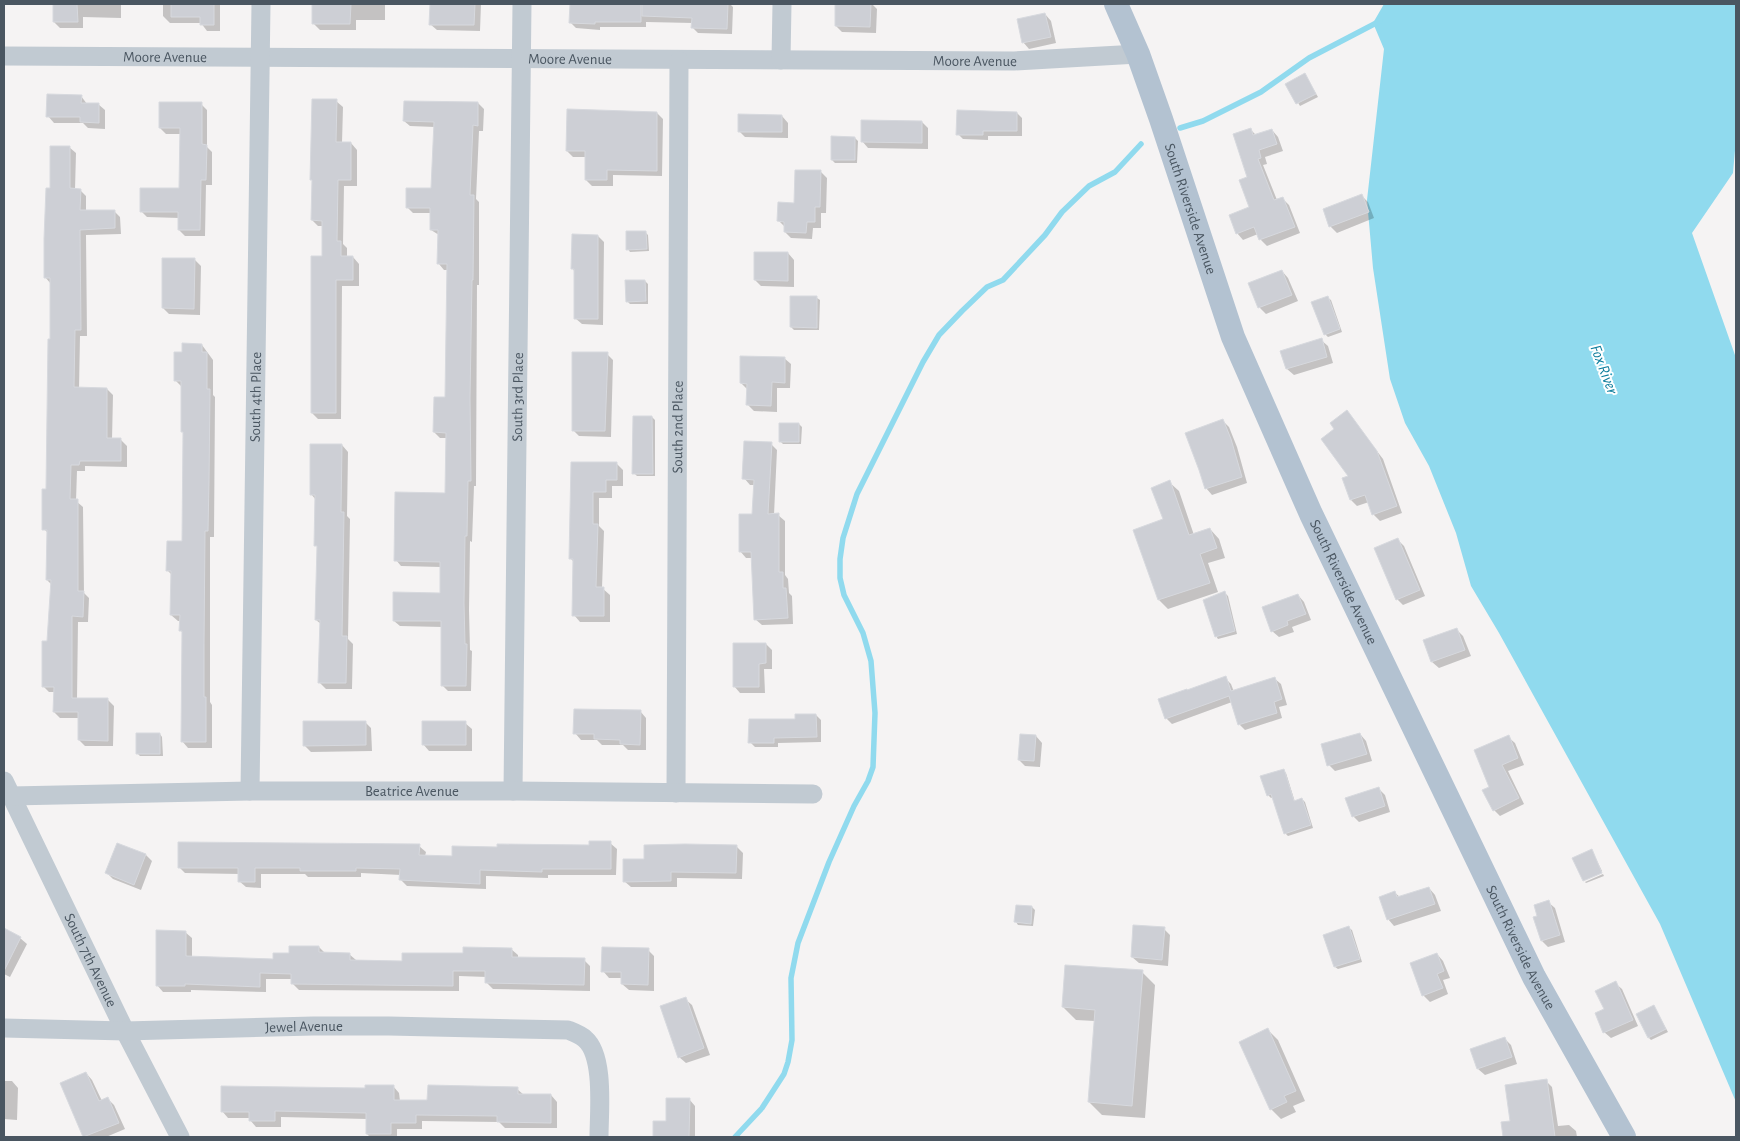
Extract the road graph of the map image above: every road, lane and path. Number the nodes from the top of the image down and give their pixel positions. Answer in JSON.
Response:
{"nodes":[{"id":1,"x":261,"y":4,"type":"edge"},
{"id":2,"x":522,"y":4,"type":"edge"},
{"id":3,"x":782,"y":4,"type":"edge"},
{"id":4,"x":1116,"y":4,"type":"edge"},
{"id":5,"x":1138,"y":54,"type":"junction"},
{"id":6,"x":4,"y":56,"type":"edge"},
{"id":7,"x":260,"y":57,"type":"junction"},
{"id":8,"x":521,"y":59,"type":"junction"},
{"id":9,"x":679,"y":60,"type":"junction"},
{"id":10,"x":781,"y":60,"type":"junction"},
{"id":11,"x":7,"y":789,"type":"edge"},
{"id":12,"x":250,"y":791,"type":"junction"},
{"id":13,"x":513,"y":791,"type":"junction"},
{"id":14,"x":676,"y":793,"type":"junction"},
{"id":15,"x":814,"y":794,"type":"dead end"},
{"id":16,"x":4,"y":1028,"type":"edge"},
{"id":17,"x":125,"y":1031,"type":"junction"},
{"id":18,"x":180,"y":1137,"type":"edge"},
{"id":19,"x":599,"y":1137,"type":"edge"},
{"id":20,"x":1624,"y":1137,"type":"edge"}],
"edges":[{"from":1,"to":7,"type":"street","name":"South 4th Place"},
{"from":2,"to":8,"type":"street","name":"South 3rd Place"},
{"from":3,"to":10,"type":"street"},
{"from":4,"to":5,"type":"main road","name":"South Riverside Avenue"},
{"from":5,"to":10,"type":"street","name":"Moore Avenue"},
{"from":5,"to":20,"type":"main road","name":"South Riverside Avenue"},
{"from":6,"to":7,"type":"street","name":"Moore Avenue"},
{"from":7,"to":8,"type":"street","name":"Moore Avenue"},
{"from":7,"to":12,"type":"street","name":"South 4th Place"},
{"from":8,"to":9,"type":"street","name":"Moore Avenue"},
{"from":8,"to":13,"type":"street","name":"South 3rd Place"},
{"from":9,"to":10,"type":"street","name":"Moore Avenue"},
{"from":9,"to":14,"type":"street","name":"South 2nd Place"},
{"from":11,"to":12,"type":"street","name":"Beatrice Avenue"},
{"from":11,"to":17,"type":"street","name":"South 7th Avenue"},
{"from":12,"to":13,"type":"street","name":"Beatrice Avenue"},
{"from":13,"to":14,"type":"street","name":"Beatrice Avenue"},
{"from":14,"to":15,"type":"street","name":"Beatrice Avenue"},
{"from":16,"to":17,"type":"street","name":"Jewel Avenue"},
{"from":17,"to":18,"type":"street","name":"South 7th Avenue"},
{"from":17,"to":19,"type":"street","name":"Jewel Avenue"}]}
